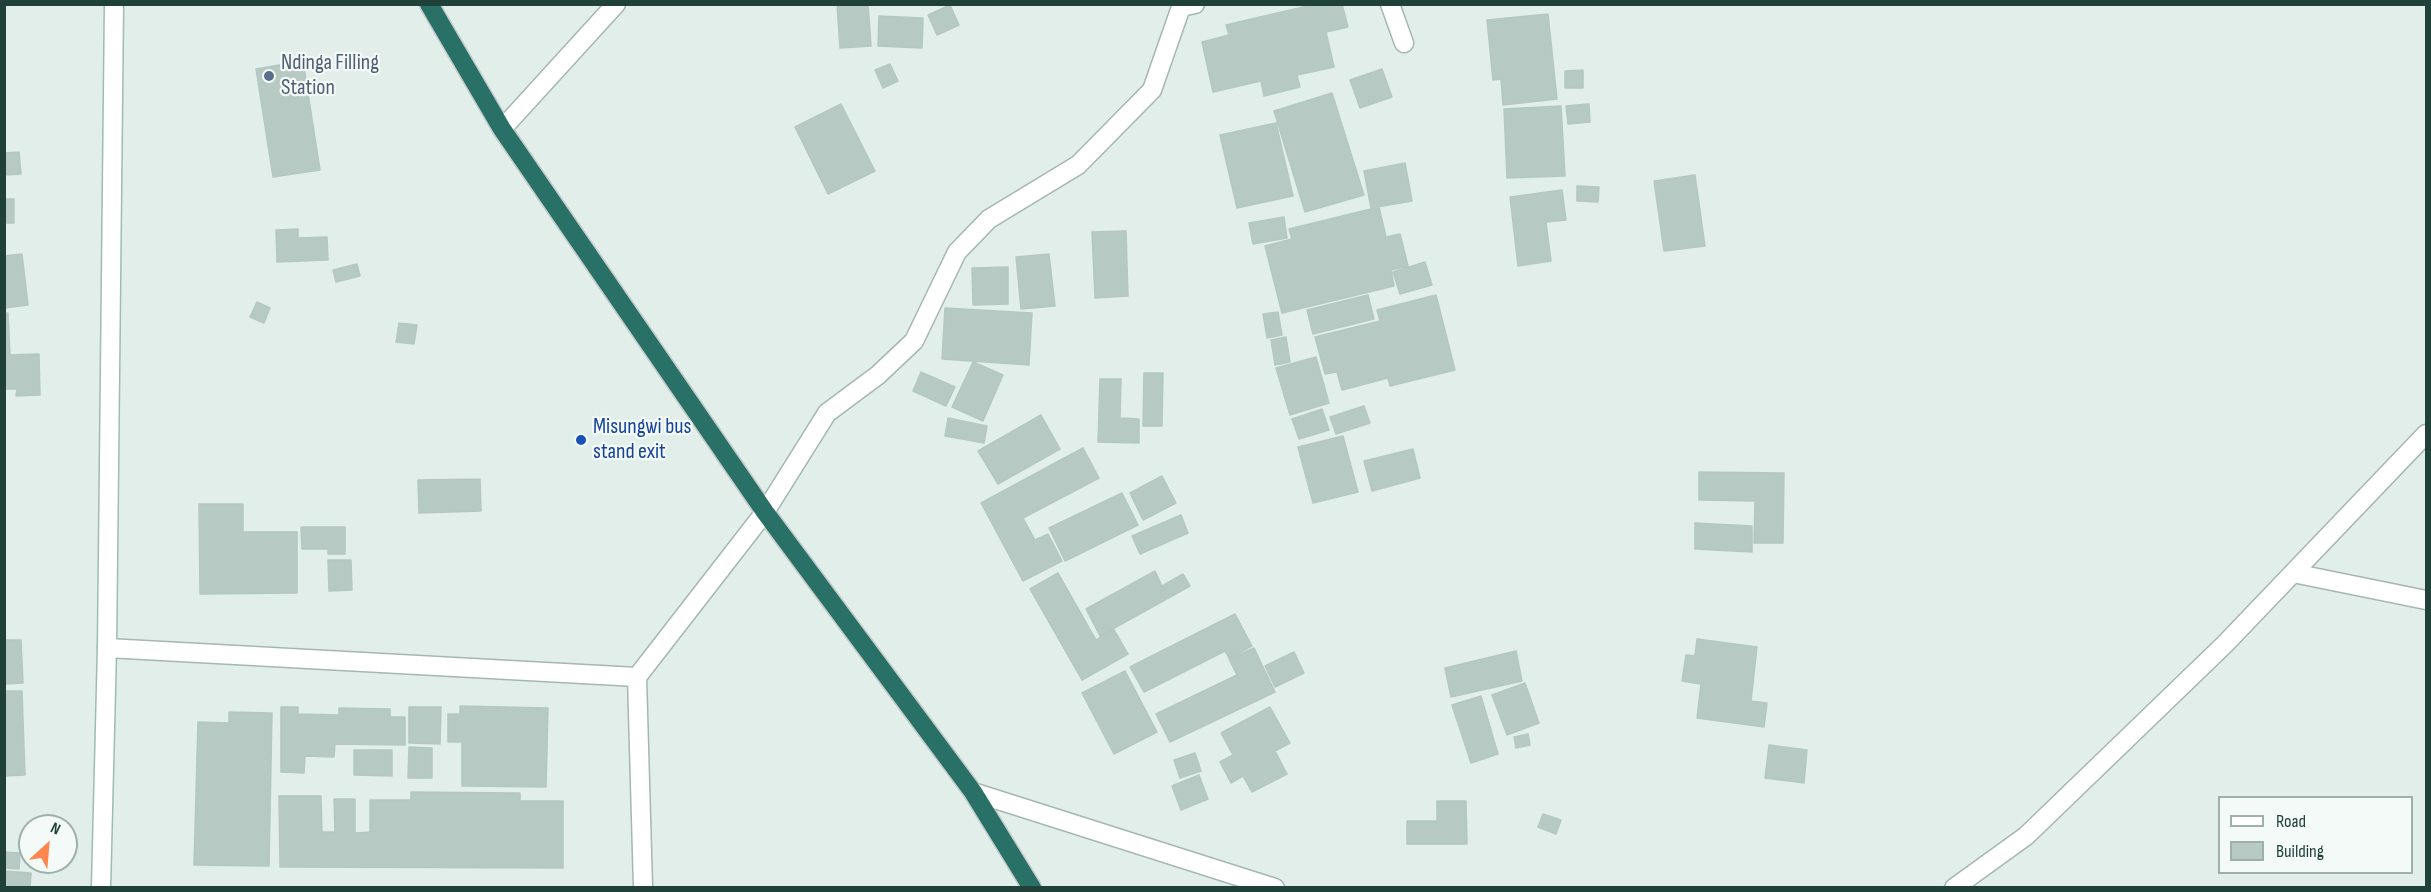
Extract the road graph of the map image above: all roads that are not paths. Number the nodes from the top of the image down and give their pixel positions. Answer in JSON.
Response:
{"nodes":[{"id":1,"x":114,"y":4,"type":"edge"},
{"id":2,"x":429,"y":4,"type":"edge"},
{"id":3,"x":616,"y":4,"type":"edge"},
{"id":4,"x":1195,"y":4,"type":"edge"},
{"id":5,"x":1390,"y":4,"type":"edge"},
{"id":6,"x":1404,"y":43,"type":"dead end"},
{"id":7,"x":502,"y":129,"type":"junction"},
{"id":8,"x":2427,"y":434,"type":"edge"},
{"id":9,"x":765,"y":512,"type":"junction"},
{"id":10,"x":2294,"y":573,"type":"junction"},
{"id":11,"x":2427,"y":600,"type":"edge"},
{"id":12,"x":107,"y":648,"type":"junction"},
{"id":13,"x":637,"y":677,"type":"junction"},
{"id":14,"x":973,"y":792,"type":"junction"},
{"id":15,"x":101,"y":888,"type":"edge"},
{"id":16,"x":643,"y":888,"type":"edge"},
{"id":17,"x":1032,"y":888,"type":"edge"},
{"id":18,"x":1275,"y":888,"type":"edge"},
{"id":19,"x":1954,"y":888,"type":"edge"}],
"edges":[{"from":1,"to":12,"type":"street"},
{"from":2,"to":7,"type":"highway"},
{"from":3,"to":7,"type":"street"},
{"from":4,"to":9,"type":"street"},
{"from":5,"to":6,"type":"street"},
{"from":7,"to":9,"type":"highway"},
{"from":8,"to":10,"type":"street"},
{"from":9,"to":13,"type":"street"},
{"from":9,"to":14,"type":"highway"},
{"from":10,"to":11,"type":"street"},
{"from":10,"to":19,"type":"street"},
{"from":12,"to":13,"type":"street"},
{"from":12,"to":15,"type":"street"},
{"from":13,"to":16,"type":"street"},
{"from":14,"to":17,"type":"highway"},
{"from":14,"to":18,"type":"street"}]}
